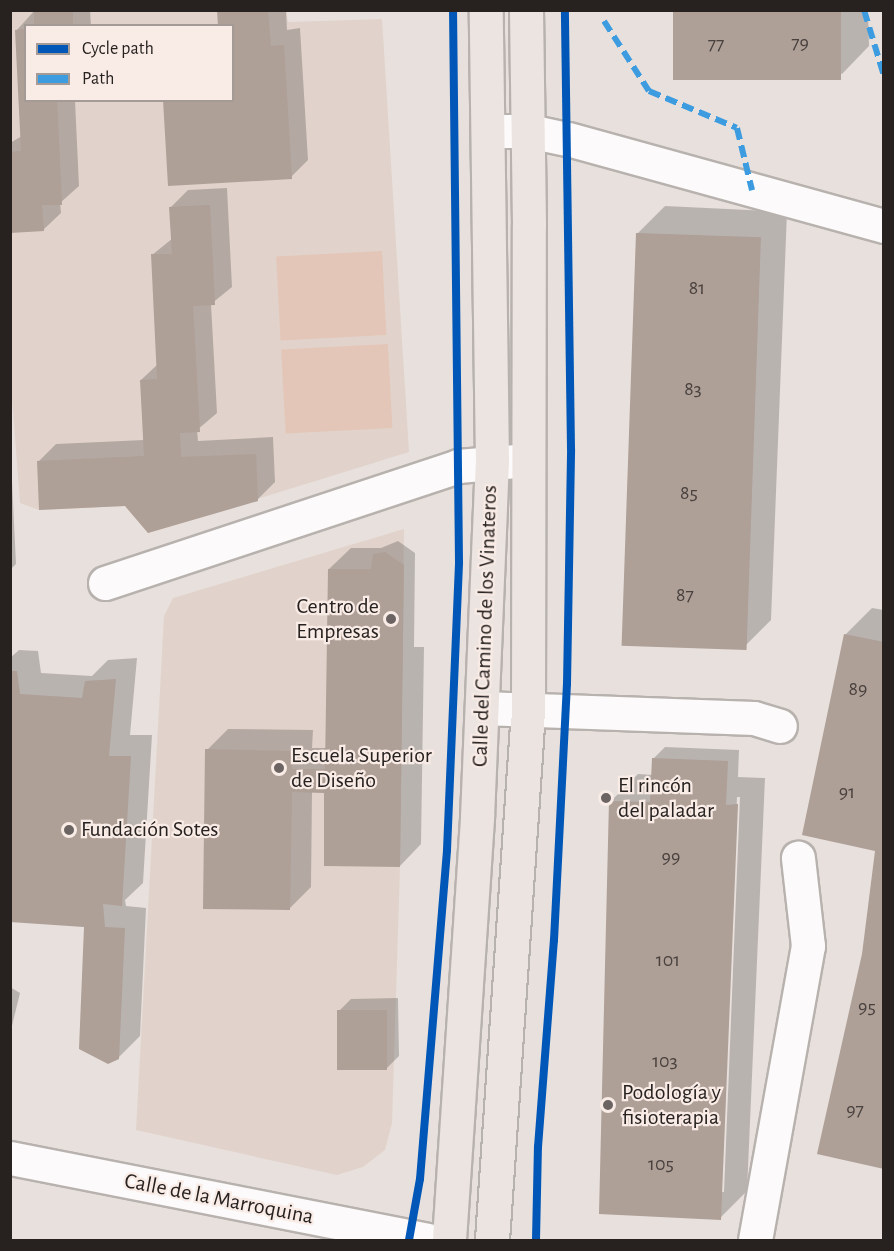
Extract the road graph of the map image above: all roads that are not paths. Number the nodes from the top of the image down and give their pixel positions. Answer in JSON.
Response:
{"nodes":[{"id":1,"x":486,"y":10,"type":"edge"},
{"id":2,"x":526,"y":10,"type":"edge"},
{"id":3,"x":489,"y":131,"type":"junction"},
{"id":4,"x":529,"y":131,"type":"junction"},
{"id":5,"x":884,"y":226,"type":"edge"},
{"id":6,"x":528,"y":460,"type":"junction"},
{"id":7,"x":492,"y":462,"type":"junction"},
{"id":8,"x":105,"y":583,"type":"dead end"},
{"id":9,"x":482,"y":708,"type":"junction"},
{"id":10,"x":528,"y":711,"type":"junction"},
{"id":11,"x":780,"y":726,"type":"dead end"},
{"id":12,"x":798,"y":858,"type":"dead end"},
{"id":13,"x":10,"y":1158,"type":"edge"},
{"id":14,"x":427,"y":1240,"type":"edge"},
{"id":15,"x":449,"y":1240,"type":"edge"},
{"id":16,"x":492,"y":1240,"type":"edge"},
{"id":17,"x":755,"y":1240,"type":"edge"}],
"edges":[{"from":1,"to":3,"type":"main road","name":"Calle del Camino de los Vinateros"},
{"from":2,"to":4,"type":"main road","name":"Calle del Camino de los Vinateros"},
{"from":3,"to":4,"type":"street"},
{"from":3,"to":7,"type":"main road","name":"Calle del Camino de los Vinateros"},
{"from":4,"to":5,"type":"street"},
{"from":4,"to":6,"type":"main road","name":"Calle del Camino de los Vinateros"},
{"from":6,"to":7,"type":"street"},
{"from":6,"to":10,"type":"main road","name":"Calle del Camino de los Vinateros"},
{"from":7,"to":8,"type":"street"},
{"from":7,"to":9,"type":"main road","name":"Calle del Camino de los Vinateros"},
{"from":9,"to":10,"type":"street"},
{"from":9,"to":15,"type":"main road","name":"Calle del Camino de los Vinateros"},
{"from":10,"to":11,"type":"street"},
{"from":10,"to":16,"type":"main road","name":"Calle del Camino de los Vinateros"},
{"from":12,"to":17,"type":"street"},
{"from":13,"to":14,"type":"street","name":"Calle de la Marroquina"}]}
